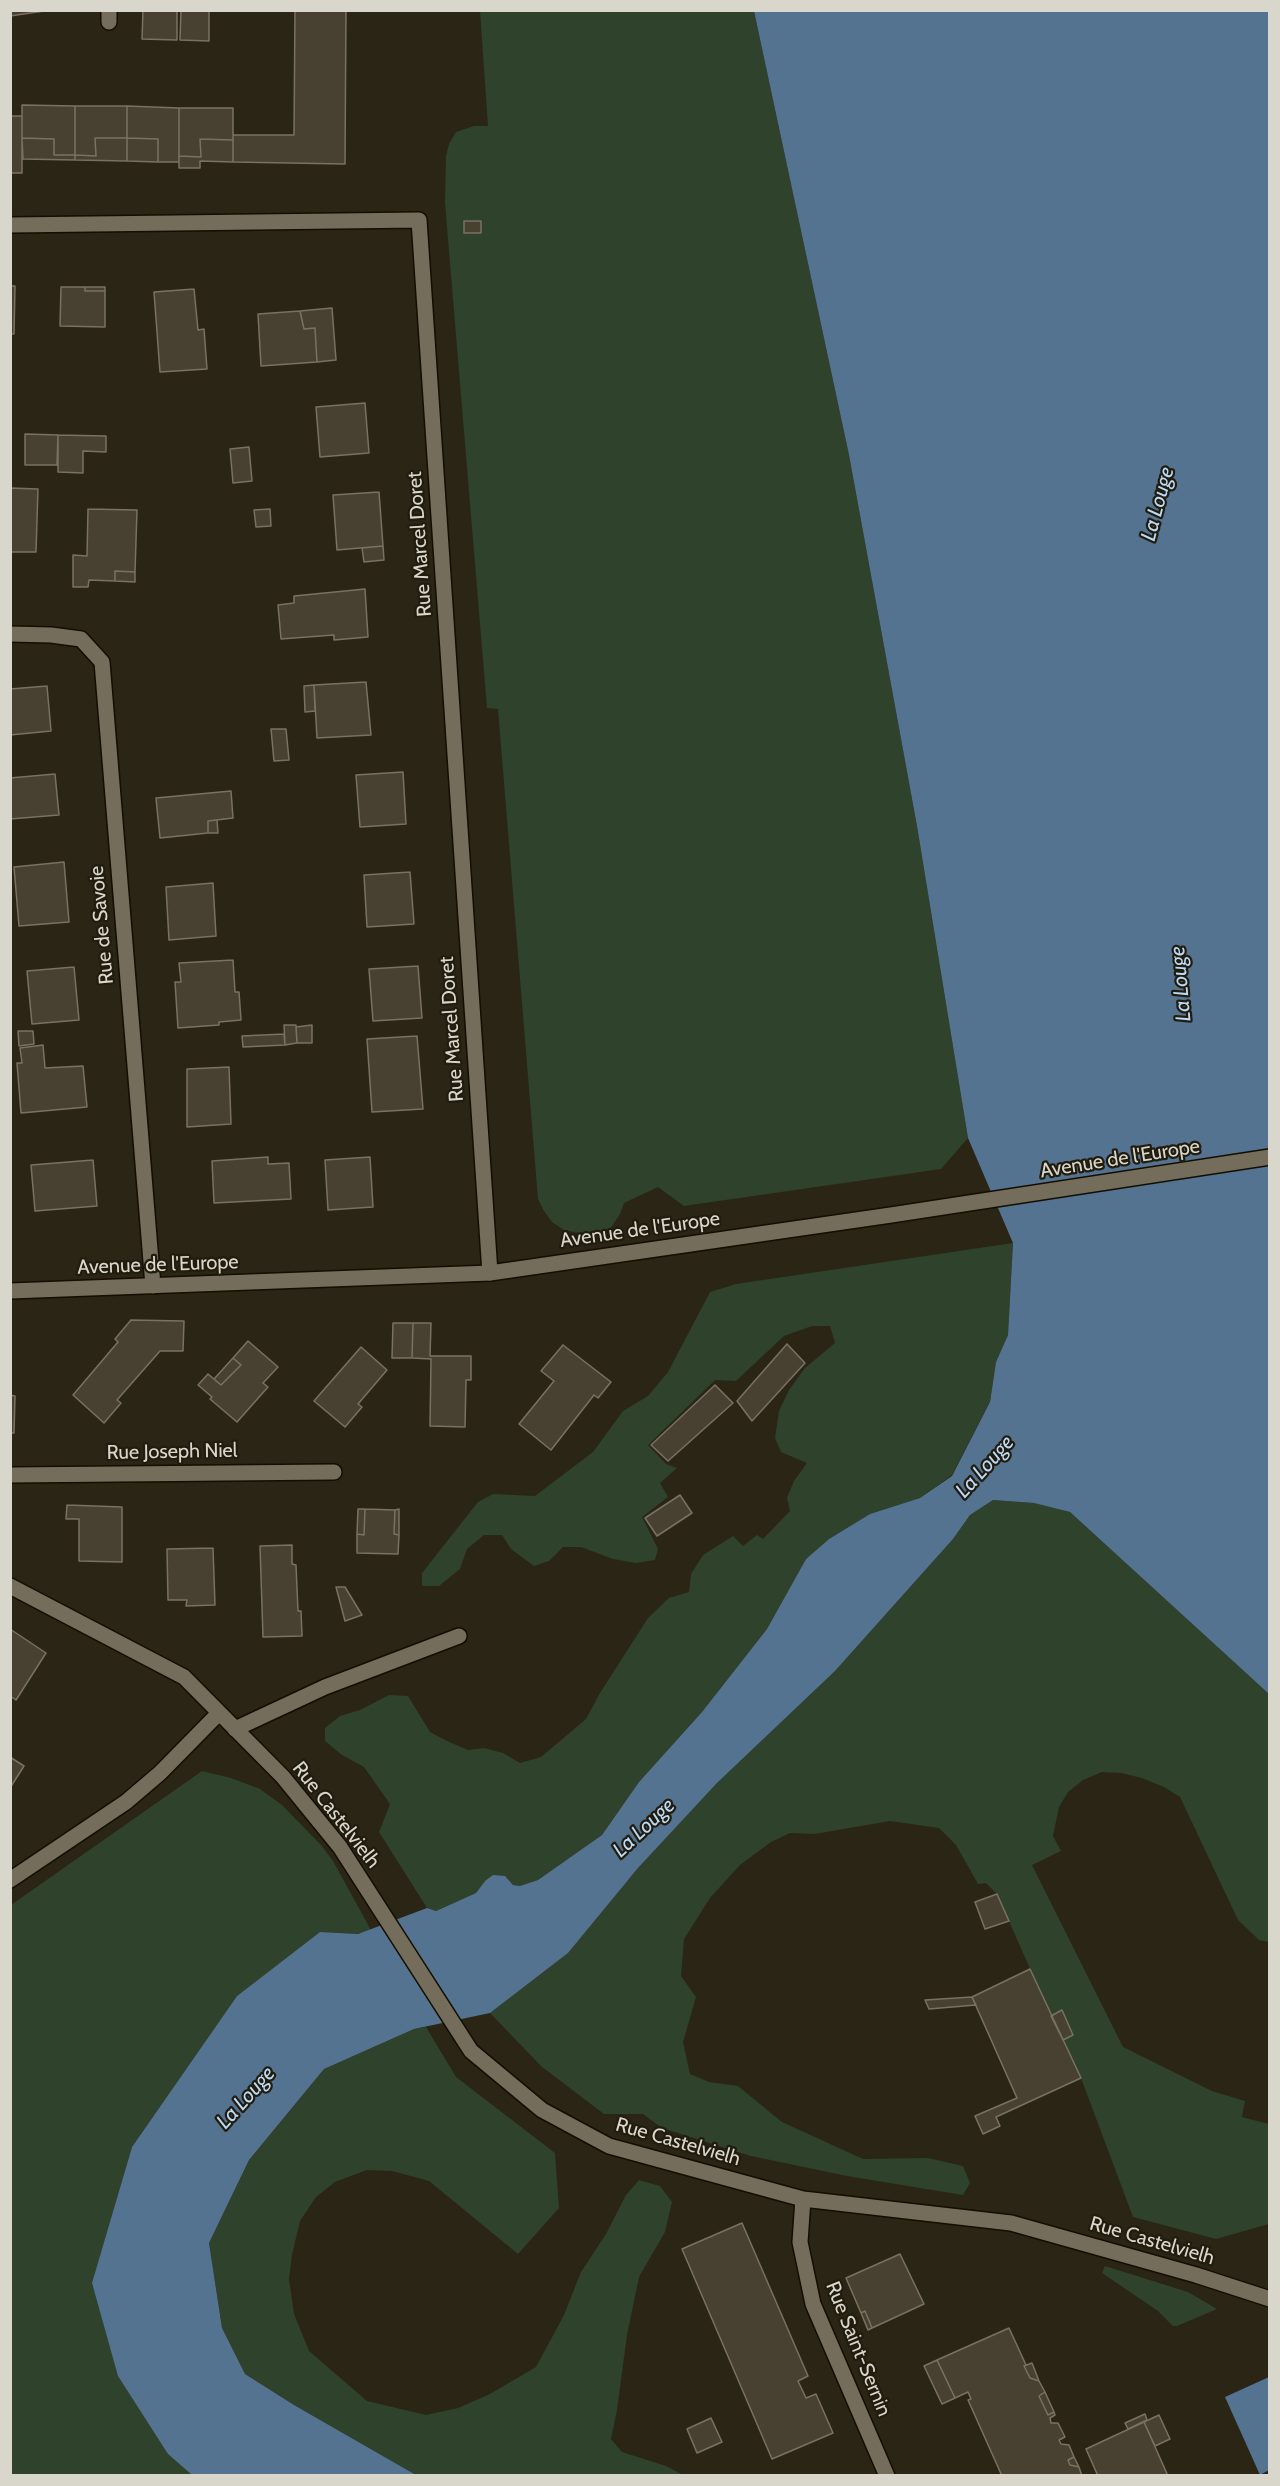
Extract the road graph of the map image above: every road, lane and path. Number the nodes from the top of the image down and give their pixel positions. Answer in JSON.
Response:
{"nodes":[{"id":1,"x":10,"y":225,"type":"edge"},
{"id":2,"x":10,"y":634,"type":"edge"},
{"id":3,"x":1269,"y":1157,"type":"edge"},
{"id":4,"x":490,"y":1273,"type":"junction"},
{"id":5,"x":153,"y":1286,"type":"junction"},
{"id":6,"x":10,"y":1291,"type":"edge"},
{"id":7,"x":334,"y":1472,"type":"dead end"},
{"id":8,"x":10,"y":1475,"type":"edge"},
{"id":9,"x":10,"y":1587,"type":"edge"},
{"id":10,"x":459,"y":1636,"type":"dead end"},
{"id":11,"x":219,"y":1713,"type":"junction"},
{"id":12,"x":235,"y":1729,"type":"junction"},
{"id":13,"x":10,"y":1880,"type":"edge"},
{"id":14,"x":803,"y":2199,"type":"junction"},
{"id":15,"x":1269,"y":2299,"type":"edge"},
{"id":16,"x":886,"y":2475,"type":"edge"}],
"edges":[{"from":1,"to":4,"type":"street","name":"Rue Marcel Doret"},
{"from":2,"to":5,"type":"street","name":"Rue de Savoie"},
{"from":3,"to":4,"type":"street","name":"Avenue de l'Europe"},
{"from":4,"to":5,"type":"street","name":"Avenue de l'Europe"},
{"from":5,"to":6,"type":"street","name":"Avenue de l'Europe"},
{"from":7,"to":8,"type":"street","name":"Rue Joseph Niel"},
{"from":9,"to":11,"type":"street","name":"Rue Castelvielh"},
{"from":10,"to":12,"type":"street"},
{"from":11,"to":12,"type":"street","name":"Rue Castelvielh"},
{"from":11,"to":13,"type":"street"},
{"from":12,"to":14,"type":"street","name":"Rue Castelvielh"},
{"from":14,"to":15,"type":"street","name":"Rue Castelvielh"},
{"from":14,"to":16,"type":"street","name":"Rue Saint-Sernin"}]}
